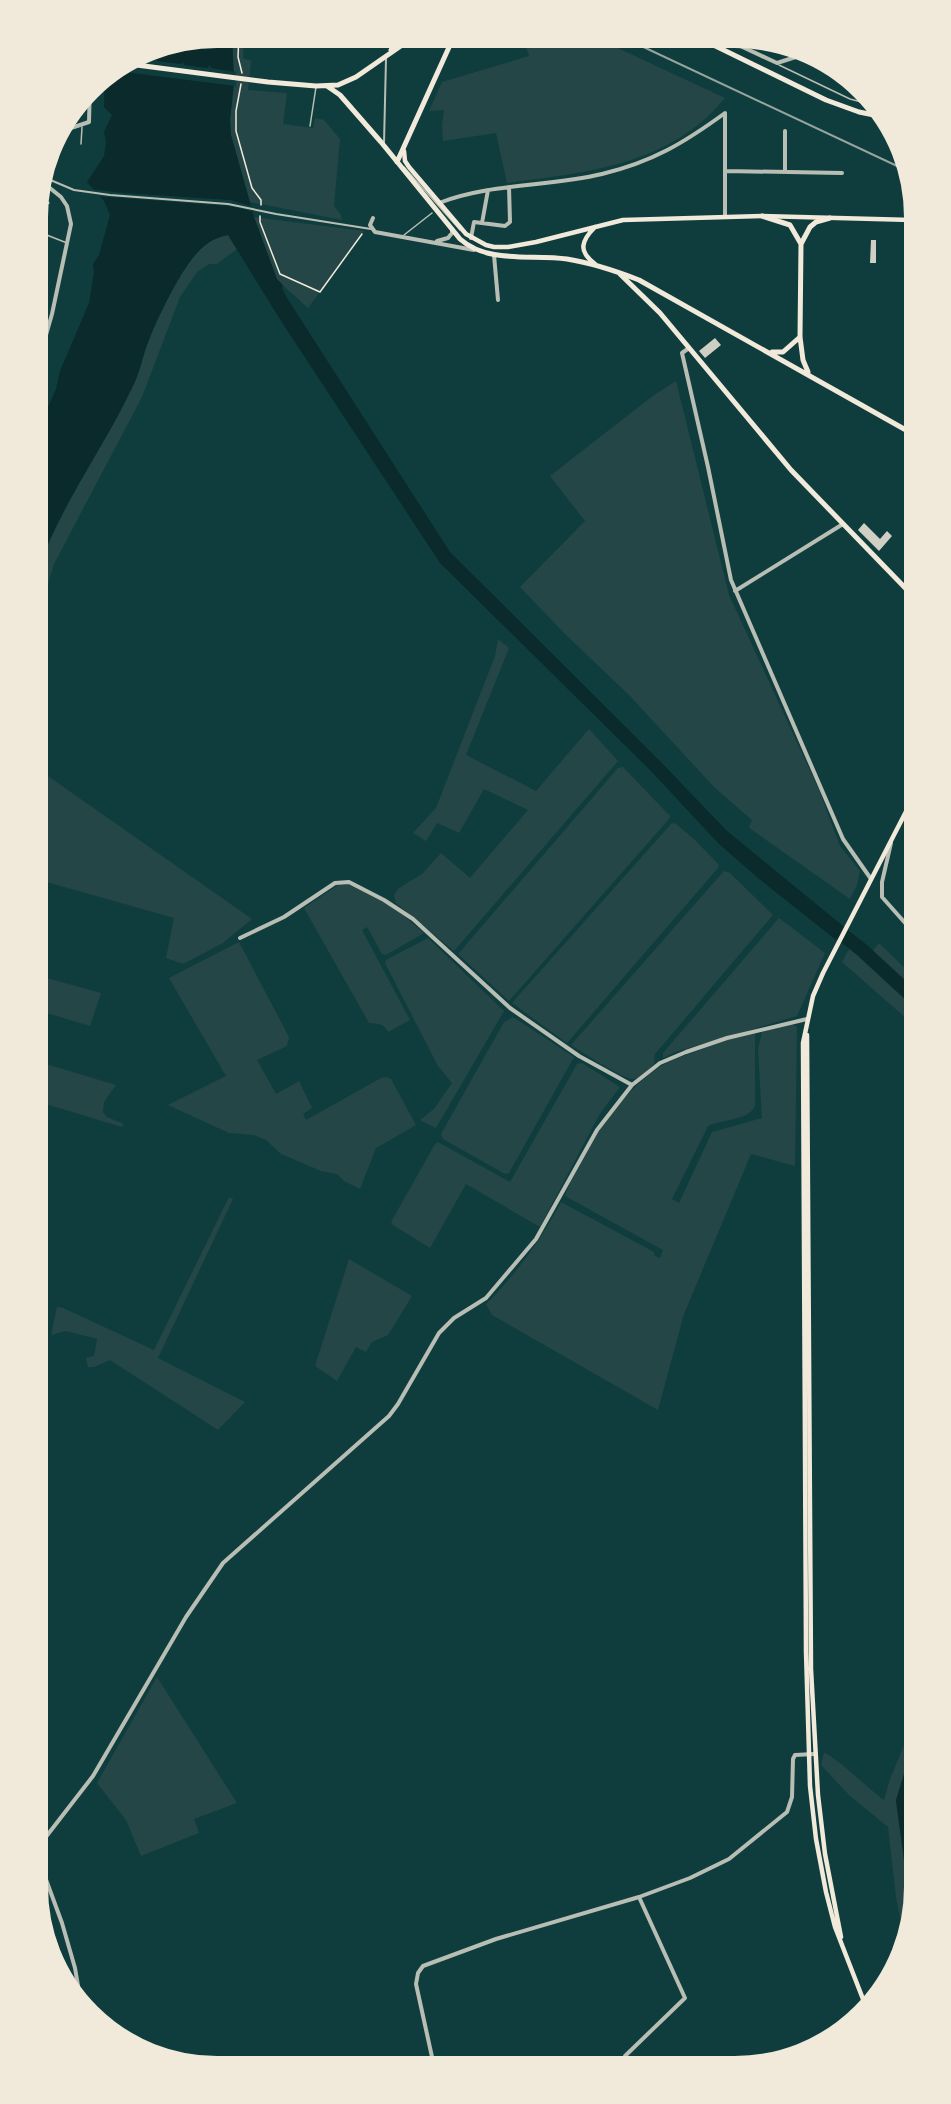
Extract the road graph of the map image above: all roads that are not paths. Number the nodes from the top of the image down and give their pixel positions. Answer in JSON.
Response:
{"nodes":[{"id":1,"x":396,"y":43,"type":"edge"},
{"id":2,"x":405,"y":43,"type":"edge"},
{"id":3,"x":451,"y":43,"type":"edge"},
{"id":4,"x":709,"y":43,"type":"edge"},
{"id":5,"x":734,"y":43,"type":"edge"},
{"id":6,"x":386,"y":56,"type":"junction"},
{"id":7,"x":798,"y":56,"type":"edge"},
{"id":8,"x":771,"y":61,"type":"junction"},
{"id":9,"x":135,"y":65,"type":"edge"},
{"id":10,"x":316,"y":86,"type":"junction"},
{"id":11,"x":327,"y":86,"type":"junction"},
{"id":12,"x":90,"y":99,"type":"edge"},
{"id":13,"x":865,"y":103,"type":"edge"},
{"id":14,"x":875,"y":115,"type":"edge"},
{"id":15,"x":82,"y":126,"type":"junction"},
{"id":16,"x":310,"y":126,"type":"dead end"},
{"id":17,"x":67,"y":130,"type":"edge"},
{"id":18,"x":785,"y":130,"type":"dead end"},
{"id":19,"x":81,"y":144,"type":"dead end"},
{"id":20,"x":404,"y":145,"type":"junction"},
{"id":21,"x":384,"y":146,"type":"junction"},
{"id":22,"x":397,"y":162,"type":"junction"},
{"id":23,"x":726,"y":171,"type":"junction"},
{"id":24,"x":785,"y":172,"type":"junction"},
{"id":25,"x":842,"y":173,"type":"dead end"},
{"id":26,"x":48,"y":179,"type":"edge"},
{"id":27,"x":47,"y":185,"type":"edge"},
{"id":28,"x":509,"y":187,"type":"junction"},
{"id":29,"x":488,"y":190,"type":"junction"},
{"id":30,"x":440,"y":203,"type":"junction"},
{"id":31,"x":432,"y":213,"type":"dead end"},
{"id":32,"x":762,"y":216,"type":"junction"},
{"id":33,"x":373,"y":218,"type":"dead end"},
{"id":34,"x":725,"y":218,"type":"junction"},
{"id":35,"x":830,"y":218,"type":"junction"},
{"id":36,"x":908,"y":220,"type":"edge"},
{"id":37,"x":482,"y":223,"type":"junction"},
{"id":38,"x":597,"y":226,"type":"junction"},
{"id":39,"x":371,"y":229,"type":"junction"},
{"id":40,"x":452,"y":229,"type":"junction"},
{"id":41,"x":44,"y":234,"type":"edge"},
{"id":42,"x":466,"y":234,"type":"junction"},
{"id":43,"x":401,"y":237,"type":"junction"},
{"id":44,"x":471,"y":238,"type":"junction"},
{"id":45,"x":433,"y":242,"type":"junction"},
{"id":46,"x":68,"y":243,"type":"junction"},
{"id":47,"x":801,"y":244,"type":"junction"},
{"id":48,"x":475,"y":250,"type":"junction"},
{"id":49,"x":494,"y":255,"type":"junction"},
{"id":50,"x":598,"y":266,"type":"junction"},
{"id":51,"x":616,"y":272,"type":"junction"},
{"id":52,"x":498,"y":300,"type":"dead end"},
{"id":53,"x":800,"y":337,"type":"junction"},
{"id":54,"x":44,"y":342,"type":"edge"},
{"id":55,"x":689,"y":347,"type":"junction"},
{"id":56,"x":769,"y":352,"type":"junction"},
{"id":57,"x":814,"y":378,"type":"junction"},
{"id":58,"x":908,"y":431,"type":"edge"},
{"id":59,"x":843,"y":524,"type":"junction"},
{"id":60,"x":908,"y":590,"type":"edge"},
{"id":61,"x":735,"y":591,"type":"junction"},
{"id":62,"x":908,"y":808,"type":"edge"},
{"id":63,"x":893,"y":836,"type":"junction"},
{"id":64,"x":872,"y":879,"type":"junction"},
{"id":65,"x":908,"y":926,"type":"edge"},
{"id":66,"x":240,"y":938,"type":"dead end"},
{"id":67,"x":807,"y":1019,"type":"junction"},
{"id":68,"x":632,"y":1085,"type":"junction"},
{"id":69,"x":811,"y":1754,"type":"junction"},
{"id":70,"x":43,"y":1841,"type":"edge"},
{"id":71,"x":43,"y":1871,"type":"edge"},
{"id":72,"x":639,"y":1897,"type":"junction"},
{"id":73,"x":78,"y":1992,"type":"edge"},
{"id":74,"x":864,"y":2003,"type":"edge"},
{"id":75,"x":433,"y":2060,"type":"edge"},
{"id":76,"x":627,"y":2060,"type":"edge"}],
"edges":[{"from":1,"to":6,"type":"main road"},
{"from":2,"to":6,"type":"main road"},
{"from":3,"to":20,"type":"main road"},
{"from":4,"to":14,"type":"main road"},
{"from":5,"to":8,"type":"street"},
{"from":6,"to":11,"type":"main road"},
{"from":6,"to":21,"type":"street"},
{"from":7,"to":8,"type":"street"},
{"from":8,"to":13,"type":"lane"},
{"from":9,"to":10,"type":"main road"},
{"from":10,"to":11,"type":"main road"},
{"from":10,"to":16,"type":"lane"},
{"from":11,"to":21,"type":"main road"},
{"from":12,"to":15,"type":"street"},
{"from":15,"to":17,"type":"street"},
{"from":15,"to":19,"type":"lane"},
{"from":18,"to":24,"type":"street"},
{"from":20,"to":22,"type":"main road"},
{"from":20,"to":30,"type":"main road"},
{"from":21,"to":22,"type":"main road"},
{"from":22,"to":40,"type":"main road"},
{"from":22,"to":42,"type":"lane"},
{"from":23,"to":24,"type":"street"},
{"from":23,"to":28,"type":"street"},
{"from":23,"to":34,"type":"street"},
{"from":24,"to":25,"type":"street"},
{"from":26,"to":39,"type":"street"},
{"from":27,"to":46,"type":"street"},
{"from":28,"to":29,"type":"street"},
{"from":28,"to":37,"type":"street"},
{"from":29,"to":30,"type":"street"},
{"from":29,"to":37,"type":"street"},
{"from":30,"to":42,"type":"main road"},
{"from":31,"to":43,"type":"lane"},
{"from":32,"to":34,"type":"main road"},
{"from":32,"to":35,"type":"main road"},
{"from":32,"to":47,"type":"main road"},
{"from":33,"to":39,"type":"street"},
{"from":34,"to":38,"type":"main road"},
{"from":35,"to":36,"type":"main road"},
{"from":35,"to":47,"type":"main road"},
{"from":37,"to":44,"type":"street"},
{"from":38,"to":44,"type":"main road"},
{"from":38,"to":50,"type":"main road"},
{"from":39,"to":43,"type":"street"},
{"from":40,"to":45,"type":"street"},
{"from":40,"to":48,"type":"main road"},
{"from":41,"to":46,"type":"lane"},
{"from":42,"to":44,"type":"main road"},
{"from":43,"to":45,"type":"street"},
{"from":45,"to":48,"type":"street"},
{"from":46,"to":54,"type":"street"},
{"from":47,"to":53,"type":"main road"},
{"from":48,"to":49,"type":"main road"},
{"from":49,"to":50,"type":"main road"},
{"from":49,"to":52,"type":"street"},
{"from":50,"to":51,"type":"main road"},
{"from":51,"to":55,"type":"main road"},
{"from":51,"to":56,"type":"main road"},
{"from":53,"to":56,"type":"main road"},
{"from":53,"to":57,"type":"main road"},
{"from":55,"to":59,"type":"main road"},
{"from":55,"to":61,"type":"street"},
{"from":56,"to":57,"type":"main road"},
{"from":57,"to":58,"type":"main road"},
{"from":59,"to":60,"type":"main road"},
{"from":59,"to":61,"type":"street"},
{"from":61,"to":64,"type":"street"},
{"from":62,"to":63,"type":"main road"},
{"from":63,"to":64,"type":"main road"},
{"from":63,"to":65,"type":"street"},
{"from":64,"to":67,"type":"main road"},
{"from":66,"to":68,"type":"street"},
{"from":67,"to":68,"type":"street"},
{"from":67,"to":69,"type":"main road"},
{"from":68,"to":70,"type":"street"},
{"from":69,"to":72,"type":"street"},
{"from":69,"to":74,"type":"main road"},
{"from":71,"to":73,"type":"street"},
{"from":72,"to":75,"type":"street"},
{"from":72,"to":76,"type":"street"}]}
